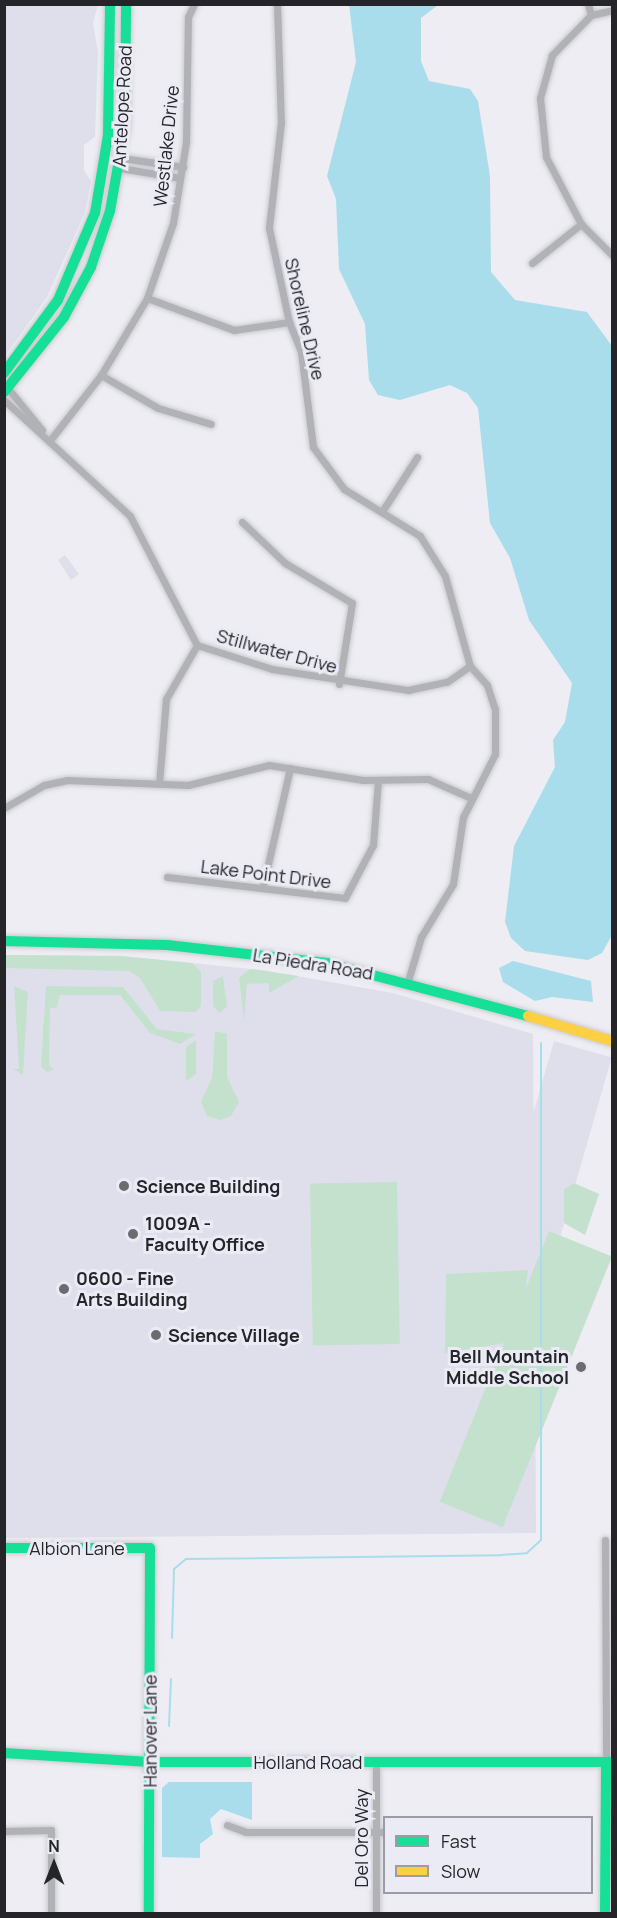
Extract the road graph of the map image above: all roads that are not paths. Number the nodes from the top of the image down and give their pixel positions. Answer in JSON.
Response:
{"nodes":[{"id":1,"x":110,"y":4,"type":"edge"},
{"id":2,"x":126,"y":4,"type":"edge"},
{"id":3,"x":194,"y":4,"type":"edge"},
{"id":4,"x":588,"y":4,"type":"edge"},
{"id":5,"x":278,"y":5,"type":"edge"},
{"id":6,"x":612,"y":10,"type":"edge"},
{"id":7,"x":591,"y":15,"type":"junction"},
{"id":8,"x":110,"y":93,"type":"junction"},
{"id":9,"x":106,"y":156,"type":"junction"},
{"id":10,"x":121,"y":163,"type":"junction"},
{"id":11,"x":183,"y":167,"type":"junction"},
{"id":12,"x":180,"y":178,"type":"junction"},
{"id":13,"x":581,"y":224,"type":"junction"},
{"id":14,"x":101,"y":241,"type":"junction"},
{"id":15,"x":612,"y":255,"type":"edge"},
{"id":16,"x":532,"y":263,"type":"dead end"},
{"id":17,"x":147,"y":298,"type":"junction"},
{"id":18,"x":289,"y":322,"type":"junction"},
{"id":19,"x":4,"y":373,"type":"edge"},
{"id":20,"x":101,"y":375,"type":"junction"},
{"id":21,"x":6,"y":388,"type":"edge"},
{"id":22,"x":4,"y":400,"type":"edge"},
{"id":23,"x":211,"y":424,"type":"dead end"},
{"id":24,"x":42,"y":429,"type":"junction"},
{"id":25,"x":51,"y":439,"type":"junction"},
{"id":26,"x":417,"y":457,"type":"dead end"},
{"id":27,"x":383,"y":510,"type":"junction"},
{"id":28,"x":242,"y":522,"type":"dead end"},
{"id":29,"x":197,"y":645,"type":"junction"},
{"id":30,"x":470,"y":666,"type":"junction"},
{"id":31,"x":339,"y":684,"type":"junction"},
{"id":32,"x":290,"y":768,"type":"junction"},
{"id":33,"x":378,"y":780,"type":"junction"},
{"id":34,"x":159,"y":784,"type":"junction"},
{"id":35,"x":471,"y":798,"type":"junction"},
{"id":36,"x":4,"y":808,"type":"edge"},
{"id":37,"x":167,"y":878,"type":"dead end"},
{"id":38,"x":263,"y":886,"type":"junction"},
{"id":39,"x":4,"y":941,"type":"edge"},
{"id":40,"x":408,"y":981,"type":"junction"},
{"id":41,"x":612,"y":1041,"type":"edge"},
{"id":42,"x":605,"y":1540,"type":"dead end"},
{"id":43,"x":4,"y":1548,"type":"edge"},
{"id":44,"x":150,"y":1548,"type":"joint"},
{"id":45,"x":609,"y":1597,"type":"edge"},
{"id":46,"x":4,"y":1754,"type":"edge"},
{"id":47,"x":150,"y":1762,"type":"junction"},
{"id":48,"x":376,"y":1762,"type":"junction"},
{"id":49,"x":609,"y":1762,"type":"edge"},
{"id":50,"x":227,"y":1825,"type":"dead end"},
{"id":51,"x":4,"y":1831,"type":"edge"},
{"id":52,"x":376,"y":1832,"type":"junction"},
{"id":53,"x":383,"y":1832,"type":"edge"},
{"id":54,"x":51,"y":1914,"type":"edge"},
{"id":55,"x":149,"y":1914,"type":"edge"},
{"id":56,"x":376,"y":1914,"type":"edge"},
{"id":57,"x":605,"y":1914,"type":"edge"}],
"edges":[{"from":1,"to":8,"type":"main road","name":"Antelope Road"},
{"from":2,"to":10,"type":"main road","name":"Antelope Road"},
{"from":3,"to":11,"type":"street","name":"Westlake Drive"},
{"from":4,"to":7,"type":"street"},
{"from":5,"to":18,"type":"street","name":"Shoreline Drive"},
{"from":6,"to":7,"type":"street"},
{"from":7,"to":13,"type":"street"},
{"from":8,"to":9,"type":"main road","name":"Antelope Road"},
{"from":8,"to":10,"type":"main road"},
{"from":9,"to":14,"type":"main road"},
{"from":9,"to":19,"type":"main road","name":"Antelope Road"},
{"from":10,"to":11,"type":"street"},
{"from":10,"to":12,"type":"street"},
{"from":10,"to":14,"type":"main road","name":"Antelope Road"},
{"from":11,"to":12,"type":"street","name":"Westlake Drive"},
{"from":12,"to":17,"type":"street","name":"Westlake Drive"},
{"from":13,"to":15,"type":"street"},
{"from":13,"to":16,"type":"street"},
{"from":14,"to":21,"type":"main road","name":"Antelope Road"},
{"from":17,"to":18,"type":"street"},
{"from":17,"to":20,"type":"street","name":"Westlake Drive"},
{"from":18,"to":27,"type":"street","name":"Shoreline Drive"},
{"from":20,"to":23,"type":"street"},
{"from":20,"to":25,"type":"street","name":"Westlake Drive"},
{"from":21,"to":24,"type":"street","name":"Stillwater Drive"},
{"from":22,"to":24,"type":"street","name":"Stillwater Drive"},
{"from":24,"to":25,"type":"street","name":"Stillwater Drive"},
{"from":25,"to":29,"type":"street","name":"Stillwater Drive"},
{"from":26,"to":27,"type":"street"},
{"from":27,"to":30,"type":"street","name":"Shoreline Drive"},
{"from":28,"to":31,"type":"street"},
{"from":29,"to":31,"type":"street","name":"Stillwater Drive"},
{"from":29,"to":34,"type":"street"},
{"from":30,"to":31,"type":"street","name":"Stillwater Drive"},
{"from":30,"to":35,"type":"street","name":"Shoreline Drive"},
{"from":32,"to":33,"type":"street"},
{"from":32,"to":34,"type":"street"},
{"from":32,"to":38,"type":"street"},
{"from":33,"to":35,"type":"street"},
{"from":33,"to":38,"type":"street","name":"Lake Point Drive"},
{"from":34,"to":36,"type":"street"},
{"from":35,"to":40,"type":"street","name":"Shoreline Drive"},
{"from":37,"to":38,"type":"street","name":"Lake Point Drive"},
{"from":39,"to":40,"type":"main road","name":"La Piedra Road"},
{"from":40,"to":41,"type":"main road","name":"La Piedra Road"},
{"from":42,"to":45,"type":"street"},
{"from":43,"to":44,"type":"main road","name":"Albion Lane"},
{"from":44,"to":47,"type":"main road","name":"Hanover Lane"},
{"from":45,"to":49,"type":"street"},
{"from":46,"to":47,"type":"main road","name":"Holland Road"},
{"from":47,"to":48,"type":"main road","name":"Holland Road"},
{"from":47,"to":55,"type":"main road","name":"Hanover Lane"},
{"from":48,"to":49,"type":"main road","name":"Holland Road"},
{"from":48,"to":52,"type":"street","name":"Del Oro Way"},
{"from":49,"to":57,"type":"main road"},
{"from":50,"to":52,"type":"street"},
{"from":51,"to":54,"type":"street"},
{"from":52,"to":53,"type":"street"},
{"from":52,"to":56,"type":"street","name":"Del Oro Way"}]}
